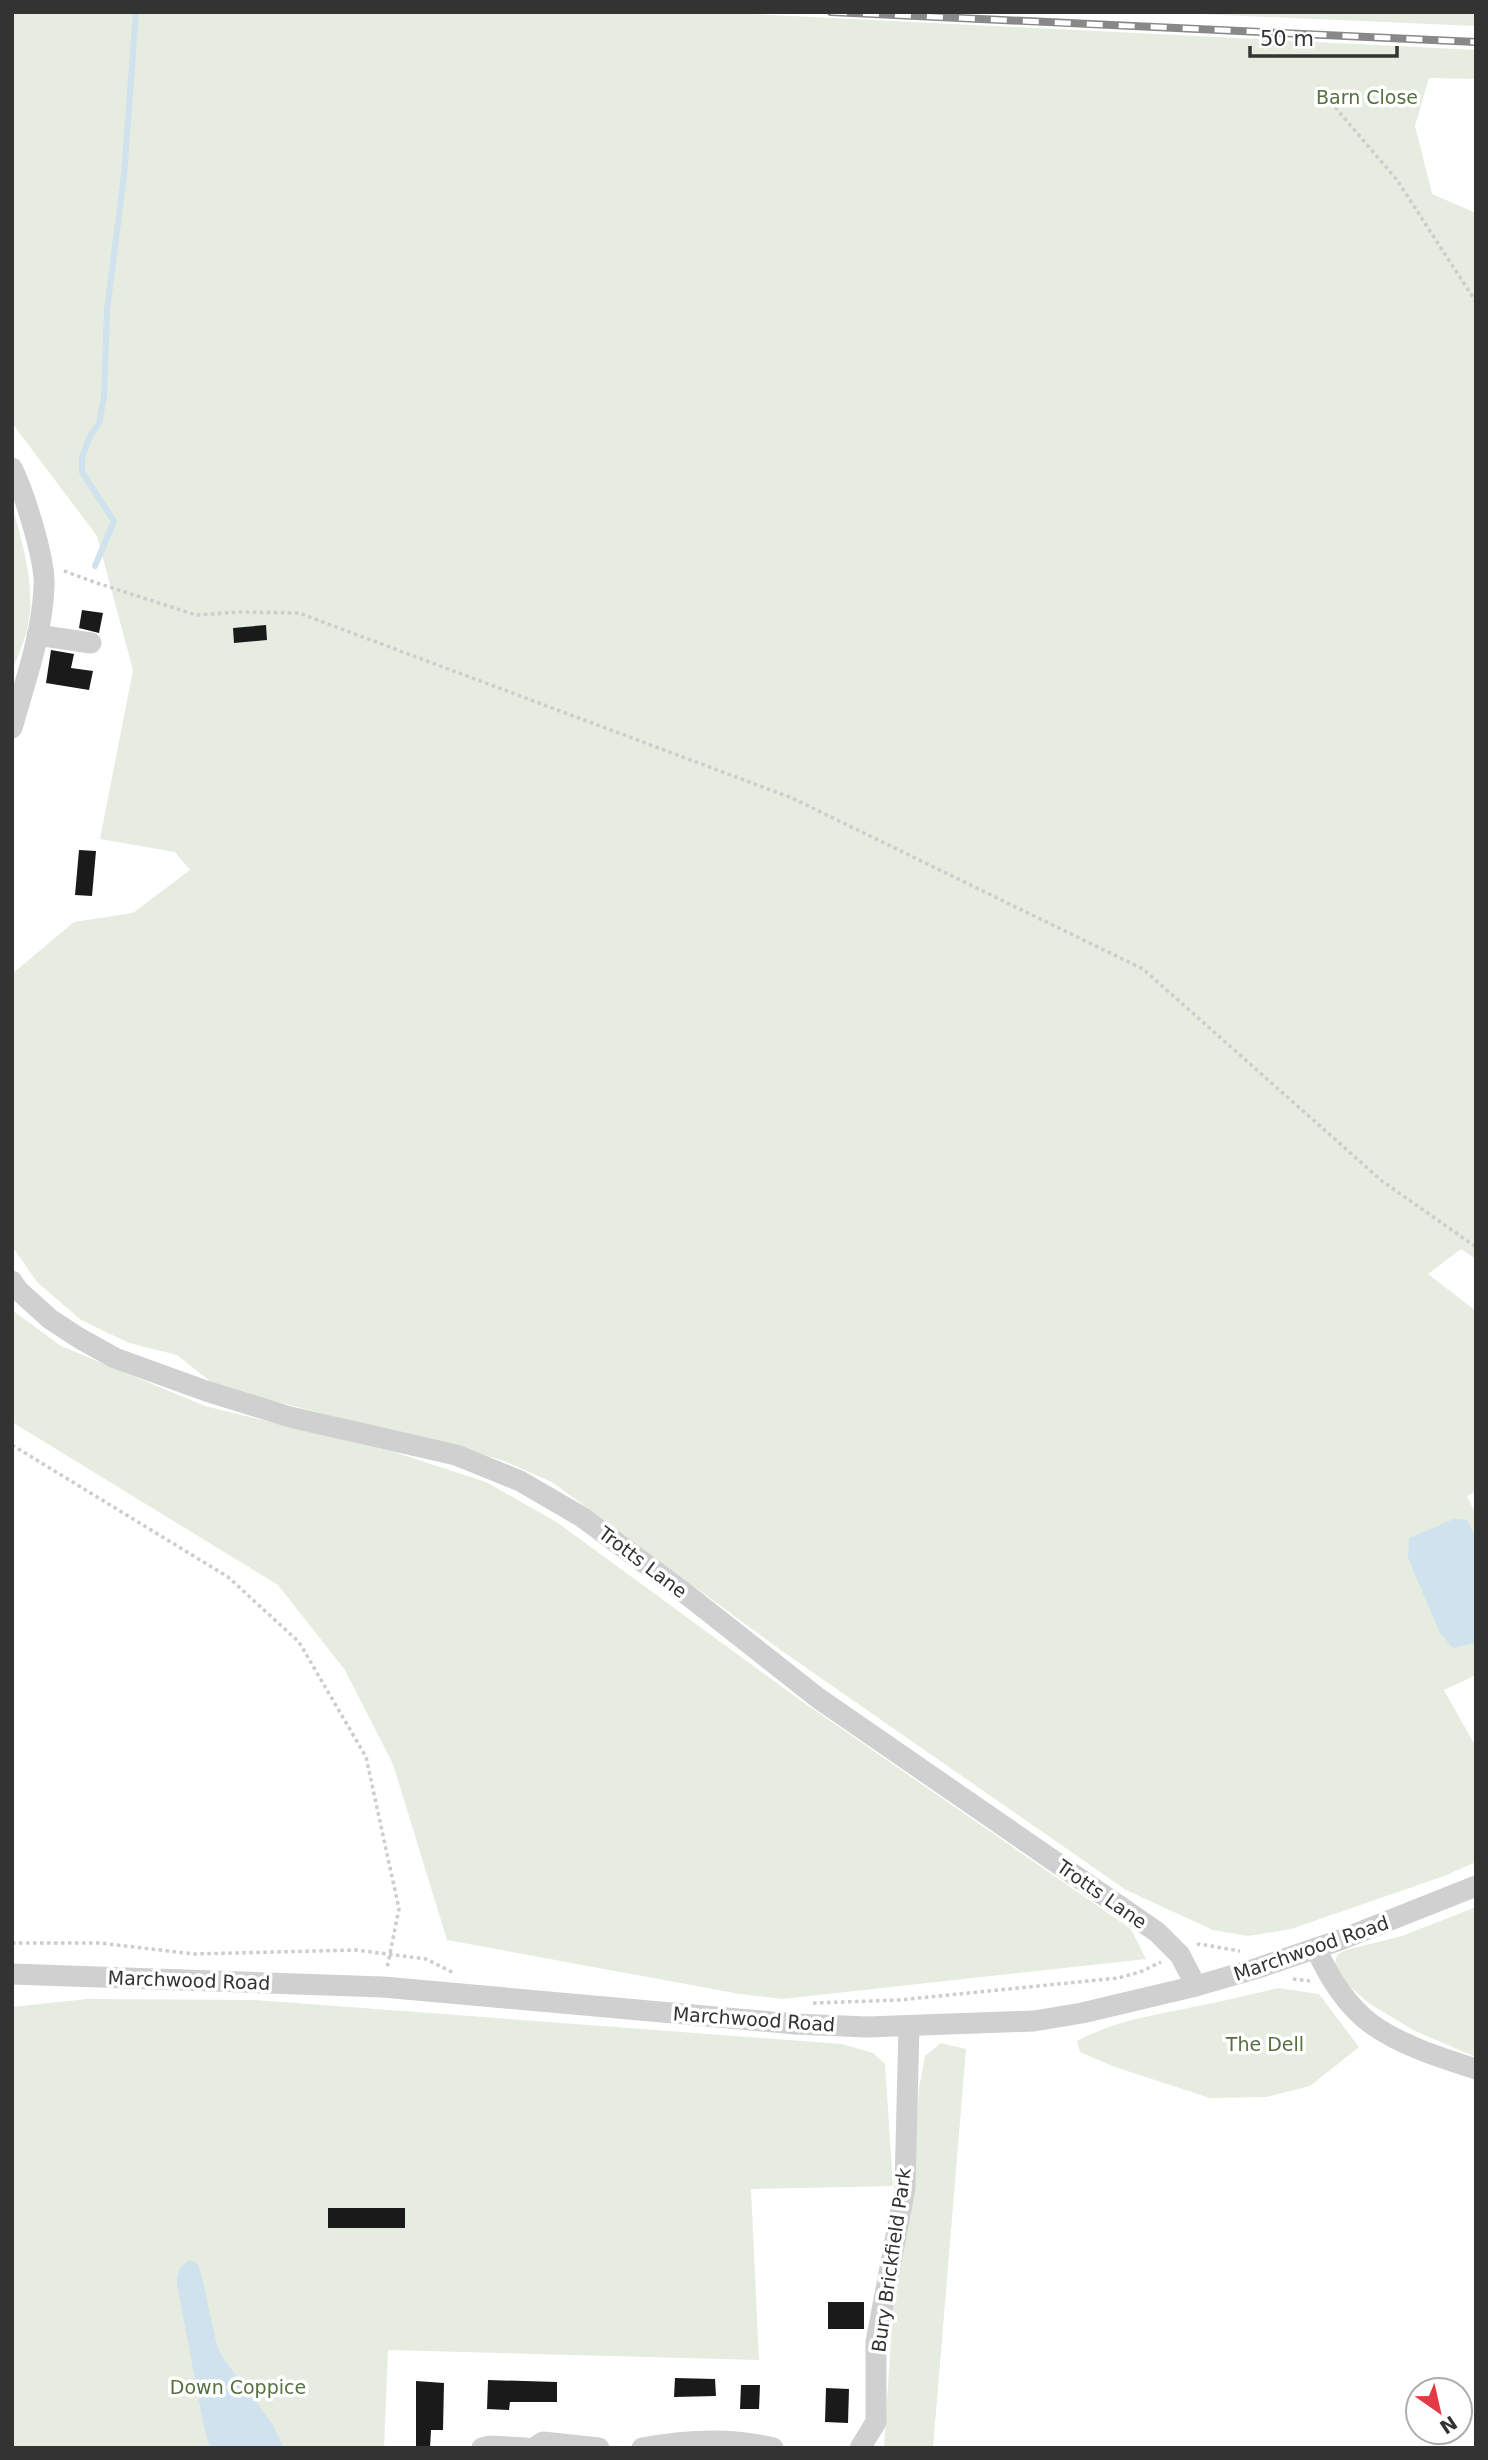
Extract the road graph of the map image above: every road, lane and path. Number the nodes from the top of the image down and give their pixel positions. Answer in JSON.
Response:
{"nodes":[{"id":1,"x":1317,"y":86,"type":"dead end"},
{"id":2,"x":1476,"y":302,"type":"edge"},
{"id":3,"x":12,"y":468,"type":"edge"},
{"id":4,"x":40,"y":561,"type":"junction"},
{"id":5,"x":37,"y":635,"type":"junction"},
{"id":6,"x":91,"y":643,"type":"dead end"},
{"id":7,"x":12,"y":728,"type":"edge"},
{"id":8,"x":1476,"y":1247,"type":"edge"},
{"id":9,"x":12,"y":1281,"type":"edge"},
{"id":10,"x":12,"y":1446,"type":"edge"},
{"id":11,"x":1476,"y":1886,"type":"edge"},
{"id":12,"x":12,"y":1943,"type":"edge"},
{"id":13,"x":1316,"y":1949,"type":"junction"},
{"id":14,"x":1247,"y":1952,"type":"dead end"},
{"id":15,"x":390,"y":1954,"type":"junction"},
{"id":16,"x":1180,"y":1955,"type":"junction"},
{"id":17,"x":12,"y":1974,"type":"edge"},
{"id":18,"x":460,"y":1975,"type":"dead end"},
{"id":19,"x":1196,"y":1986,"type":"junction"},
{"id":20,"x":383,"y":1987,"type":"junction"},
{"id":21,"x":810,"y":2003,"type":"dead end"},
{"id":22,"x":909,"y":2026,"type":"junction"},
{"id":23,"x":1476,"y":2069,"type":"edge"},
{"id":24,"x":482,"y":2448,"type":"edge"},
{"id":25,"x":526,"y":2448,"type":"edge"},
{"id":26,"x":534,"y":2448,"type":"edge"},
{"id":27,"x":599,"y":2448,"type":"edge"},
{"id":28,"x":642,"y":2448,"type":"edge"},
{"id":29,"x":773,"y":2448,"type":"edge"},
{"id":30,"x":860,"y":2448,"type":"edge"}],
"edges":[{"from":1,"to":2,"type":"path"},
{"from":3,"to":4,"type":"street"},
{"from":4,"to":5,"type":"street"},
{"from":4,"to":8,"type":"path"},
{"from":5,"to":6,"type":"street"},
{"from":5,"to":7,"type":"street"},
{"from":9,"to":16,"type":"street","name":"Trotts Lane"},
{"from":10,"to":15,"type":"path"},
{"from":11,"to":13,"type":"street","name":"Marchwood Road"},
{"from":12,"to":15,"type":"path"},
{"from":13,"to":19,"type":"street","name":"Marchwood Road"},
{"from":13,"to":23,"type":"street"},
{"from":14,"to":16,"type":"path"},
{"from":15,"to":18,"type":"path"},
{"from":15,"to":20,"type":"path"},
{"from":16,"to":19,"type":"street","name":"Trotts Lane"},
{"from":16,"to":21,"type":"path"},
{"from":17,"to":20,"type":"street","name":"Marchwood Road"},
{"from":19,"to":22,"type":"street","name":"Marchwood Road"},
{"from":20,"to":22,"type":"street","name":"Marchwood Road"},
{"from":22,"to":30,"type":"street","name":"Bury Brickfield Park"},
{"from":24,"to":25,"type":"street"},
{"from":26,"to":27,"type":"street"},
{"from":28,"to":29,"type":"street"}]}
